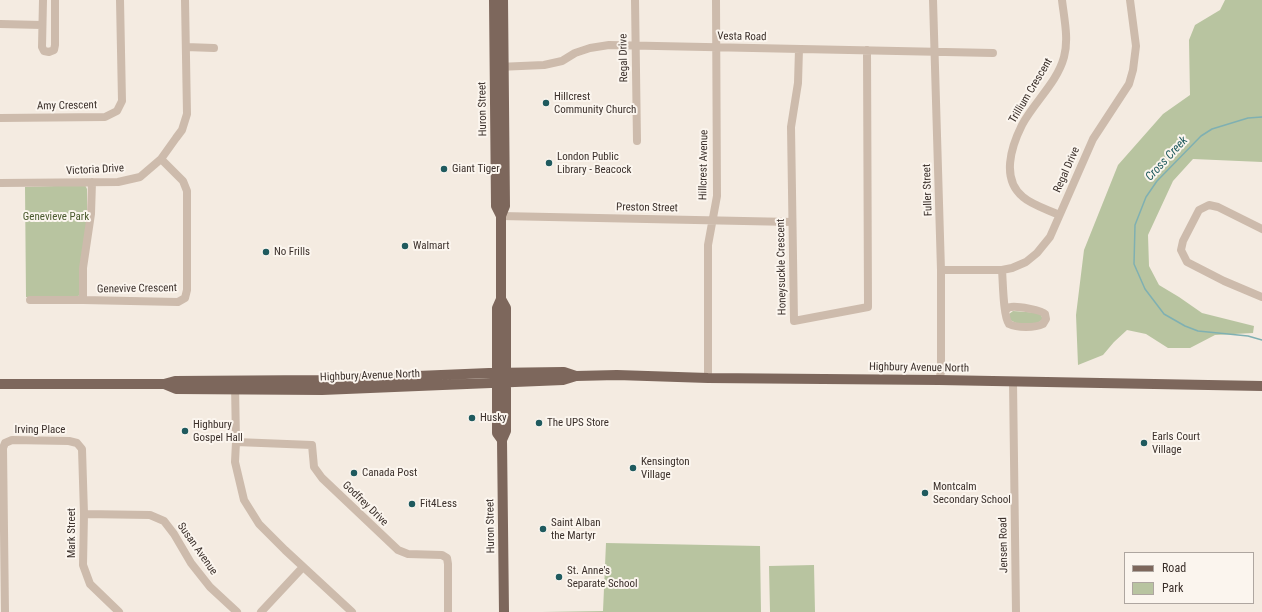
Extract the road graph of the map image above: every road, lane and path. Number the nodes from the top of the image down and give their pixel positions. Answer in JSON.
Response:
{"nodes":[{"id":1,"x":43,"y":0,"type":"edge"},
{"id":2,"x":55,"y":0,"type":"edge"},
{"id":3,"x":120,"y":0,"type":"edge"},
{"id":4,"x":185,"y":0,"type":"edge"},
{"id":5,"x":494,"y":0,"type":"edge"},
{"id":6,"x":503,"y":0,"type":"edge"},
{"id":7,"x":635,"y":0,"type":"edge"},
{"id":8,"x":716,"y":0,"type":"edge"},
{"id":9,"x":933,"y":0,"type":"edge"},
{"id":10,"x":1062,"y":0,"type":"edge"},
{"id":11,"x":1130,"y":0,"type":"edge"},
{"id":12,"x":0,"y":24,"type":"edge"},
{"id":13,"x":42,"y":25,"type":"junction"},
{"id":14,"x":635,"y":46,"type":"junction"},
{"id":15,"x":186,"y":47,"type":"junction"},
{"id":16,"x":716,"y":47,"type":"junction"},
{"id":17,"x":214,"y":48,"type":"dead end"},
{"id":18,"x":799,"y":49,"type":"junction"},
{"id":19,"x":867,"y":50,"type":"junction"},
{"id":20,"x":934,"y":51,"type":"junction"},
{"id":21,"x":993,"y":53,"type":"dead end"},
{"id":22,"x":499,"y":67,"type":"junction"},
{"id":23,"x":0,"y":118,"type":"edge"},
{"id":24,"x":637,"y":140,"type":"dead end"},
{"id":25,"x":161,"y":159,"type":"junction"},
{"id":26,"x":92,"y":182,"type":"junction"},
{"id":27,"x":0,"y":183,"type":"edge"},
{"id":28,"x":1059,"y":215,"type":"junction"},
{"id":29,"x":501,"y":216,"type":"junction"},
{"id":30,"x":712,"y":220,"type":"junction"},
{"id":31,"x":792,"y":222,"type":"junction"},
{"id":32,"x":1261,"y":228,"type":"edge"},
{"id":33,"x":941,"y":270,"type":"junction"},
{"id":34,"x":1002,"y":270,"type":"junction"},
{"id":35,"x":1262,"y":297,"type":"edge"},
{"id":36,"x":30,"y":300,"type":"dead end"},
{"id":37,"x":83,"y":300,"type":"junction"},
{"id":38,"x":1006,"y":310,"type":"junction"},
{"id":39,"x":501,"y":378,"type":"junction"},
{"id":40,"x":708,"y":378,"type":"junction"},
{"id":41,"x":939,"y":380,"type":"junction"},
{"id":42,"x":1013,"y":382,"type":"junction"},
{"id":43,"x":0,"y":384,"type":"edge"},
{"id":44,"x":235,"y":385,"type":"junction"},
{"id":45,"x":1262,"y":386,"type":"edge"},
{"id":46,"x":77,"y":442,"type":"joint"},
{"id":47,"x":236,"y":442,"type":"junction"},
{"id":48,"x":84,"y":514,"type":"junction"},
{"id":49,"x":303,"y":567,"type":"junction"},
{"id":50,"x":5,"y":612,"type":"edge"},
{"id":51,"x":119,"y":612,"type":"edge"},
{"id":52,"x":237,"y":612,"type":"edge"},
{"id":53,"x":261,"y":612,"type":"edge"},
{"id":54,"x":352,"y":612,"type":"edge"},
{"id":55,"x":448,"y":612,"type":"edge"},
{"id":56,"x":504,"y":612,"type":"edge"},
{"id":57,"x":1016,"y":612,"type":"edge"}],
"edges":[{"from":1,"to":13,"type":"street"},
{"from":2,"to":13,"type":"street"},
{"from":3,"to":23,"type":"street","name":"Amy Crescent"},
{"from":4,"to":15,"type":"street","name":"Victoria Drive"},
{"from":5,"to":22,"type":"main road","name":"Huron Street"},
{"from":6,"to":22,"type":"main road","name":"Huron Street"},
{"from":7,"to":14,"type":"street","name":"Regal Drive"},
{"from":8,"to":16,"type":"street","name":"Hillcrest Avenue"},
{"from":9,"to":20,"type":"street","name":"Fuller Street"},
{"from":10,"to":28,"type":"street","name":"Trillium Crescent"},
{"from":11,"to":28,"type":"street","name":"Regal Drive"},
{"from":12,"to":13,"type":"street"},
{"from":14,"to":16,"type":"street","name":"Vesta Road"},
{"from":14,"to":22,"type":"street","name":"Vesta Road"},
{"from":14,"to":24,"type":"street","name":"Regal Drive"},
{"from":15,"to":17,"type":"street"},
{"from":15,"to":25,"type":"street","name":"Victoria Drive"},
{"from":16,"to":18,"type":"street","name":"Vesta Road"},
{"from":16,"to":30,"type":"street","name":"Hillcrest Avenue"},
{"from":18,"to":19,"type":"street","name":"Vesta Road"},
{"from":18,"to":31,"type":"street","name":"Honeysuckle Crescent"},
{"from":19,"to":20,"type":"street","name":"Vesta Road"},
{"from":19,"to":31,"type":"street","name":"Honeysuckle Crescent"},
{"from":20,"to":21,"type":"street","name":"Vesta Road"},
{"from":20,"to":33,"type":"street","name":"Fuller Street"},
{"from":22,"to":29,"type":"main road","name":"Huron Street"},
{"from":25,"to":26,"type":"street","name":"Victoria Drive"},
{"from":25,"to":37,"type":"street","name":"Genevive Crescent"},
{"from":26,"to":27,"type":"street","name":"Victoria Drive"},
{"from":26,"to":37,"type":"street","name":"Genevive Crescent"},
{"from":28,"to":34,"type":"street","name":"Regal Drive"},
{"from":29,"to":30,"type":"street","name":"Preston Street"},
{"from":29,"to":39,"type":"main road","name":"Huron Street"},
{"from":30,"to":31,"type":"street","name":"Preston Street"},
{"from":30,"to":40,"type":"street","name":"Hillcrest Avenue"},
{"from":32,"to":35,"type":"street"},
{"from":33,"to":34,"type":"street","name":"Regal Drive"},
{"from":33,"to":41,"type":"street","name":"Fuller Street"},
{"from":34,"to":38,"type":"street"},
{"from":36,"to":37,"type":"street"},
{"from":38,"to":38,"type":"street"},
{"from":39,"to":40,"type":"main road","name":"Highbury Avenue North"},
{"from":39,"to":44,"type":"main road","name":"Highbury Avenue North"},
{"from":39,"to":56,"type":"main road","name":"Huron Street"},
{"from":40,"to":41,"type":"main road","name":"Highbury Avenue North"},
{"from":41,"to":42,"type":"main road","name":"Highbury Avenue North"},
{"from":42,"to":45,"type":"main road","name":"Highbury Avenue North"},
{"from":42,"to":57,"type":"street","name":"Jensen Road"},
{"from":43,"to":44,"type":"main road","name":"Highbury Avenue North"},
{"from":44,"to":47,"type":"street"},
{"from":46,"to":48,"type":"street","name":"Mark Street"},
{"from":46,"to":50,"type":"street","name":"Irving Place"},
{"from":47,"to":49,"type":"street"},
{"from":47,"to":55,"type":"street","name":"Godfrey Drive"},
{"from":48,"to":51,"type":"street","name":"Mark Street"},
{"from":48,"to":52,"type":"street","name":"Susan Avenue"},
{"from":49,"to":53,"type":"street"},
{"from":49,"to":54,"type":"street"}]}
